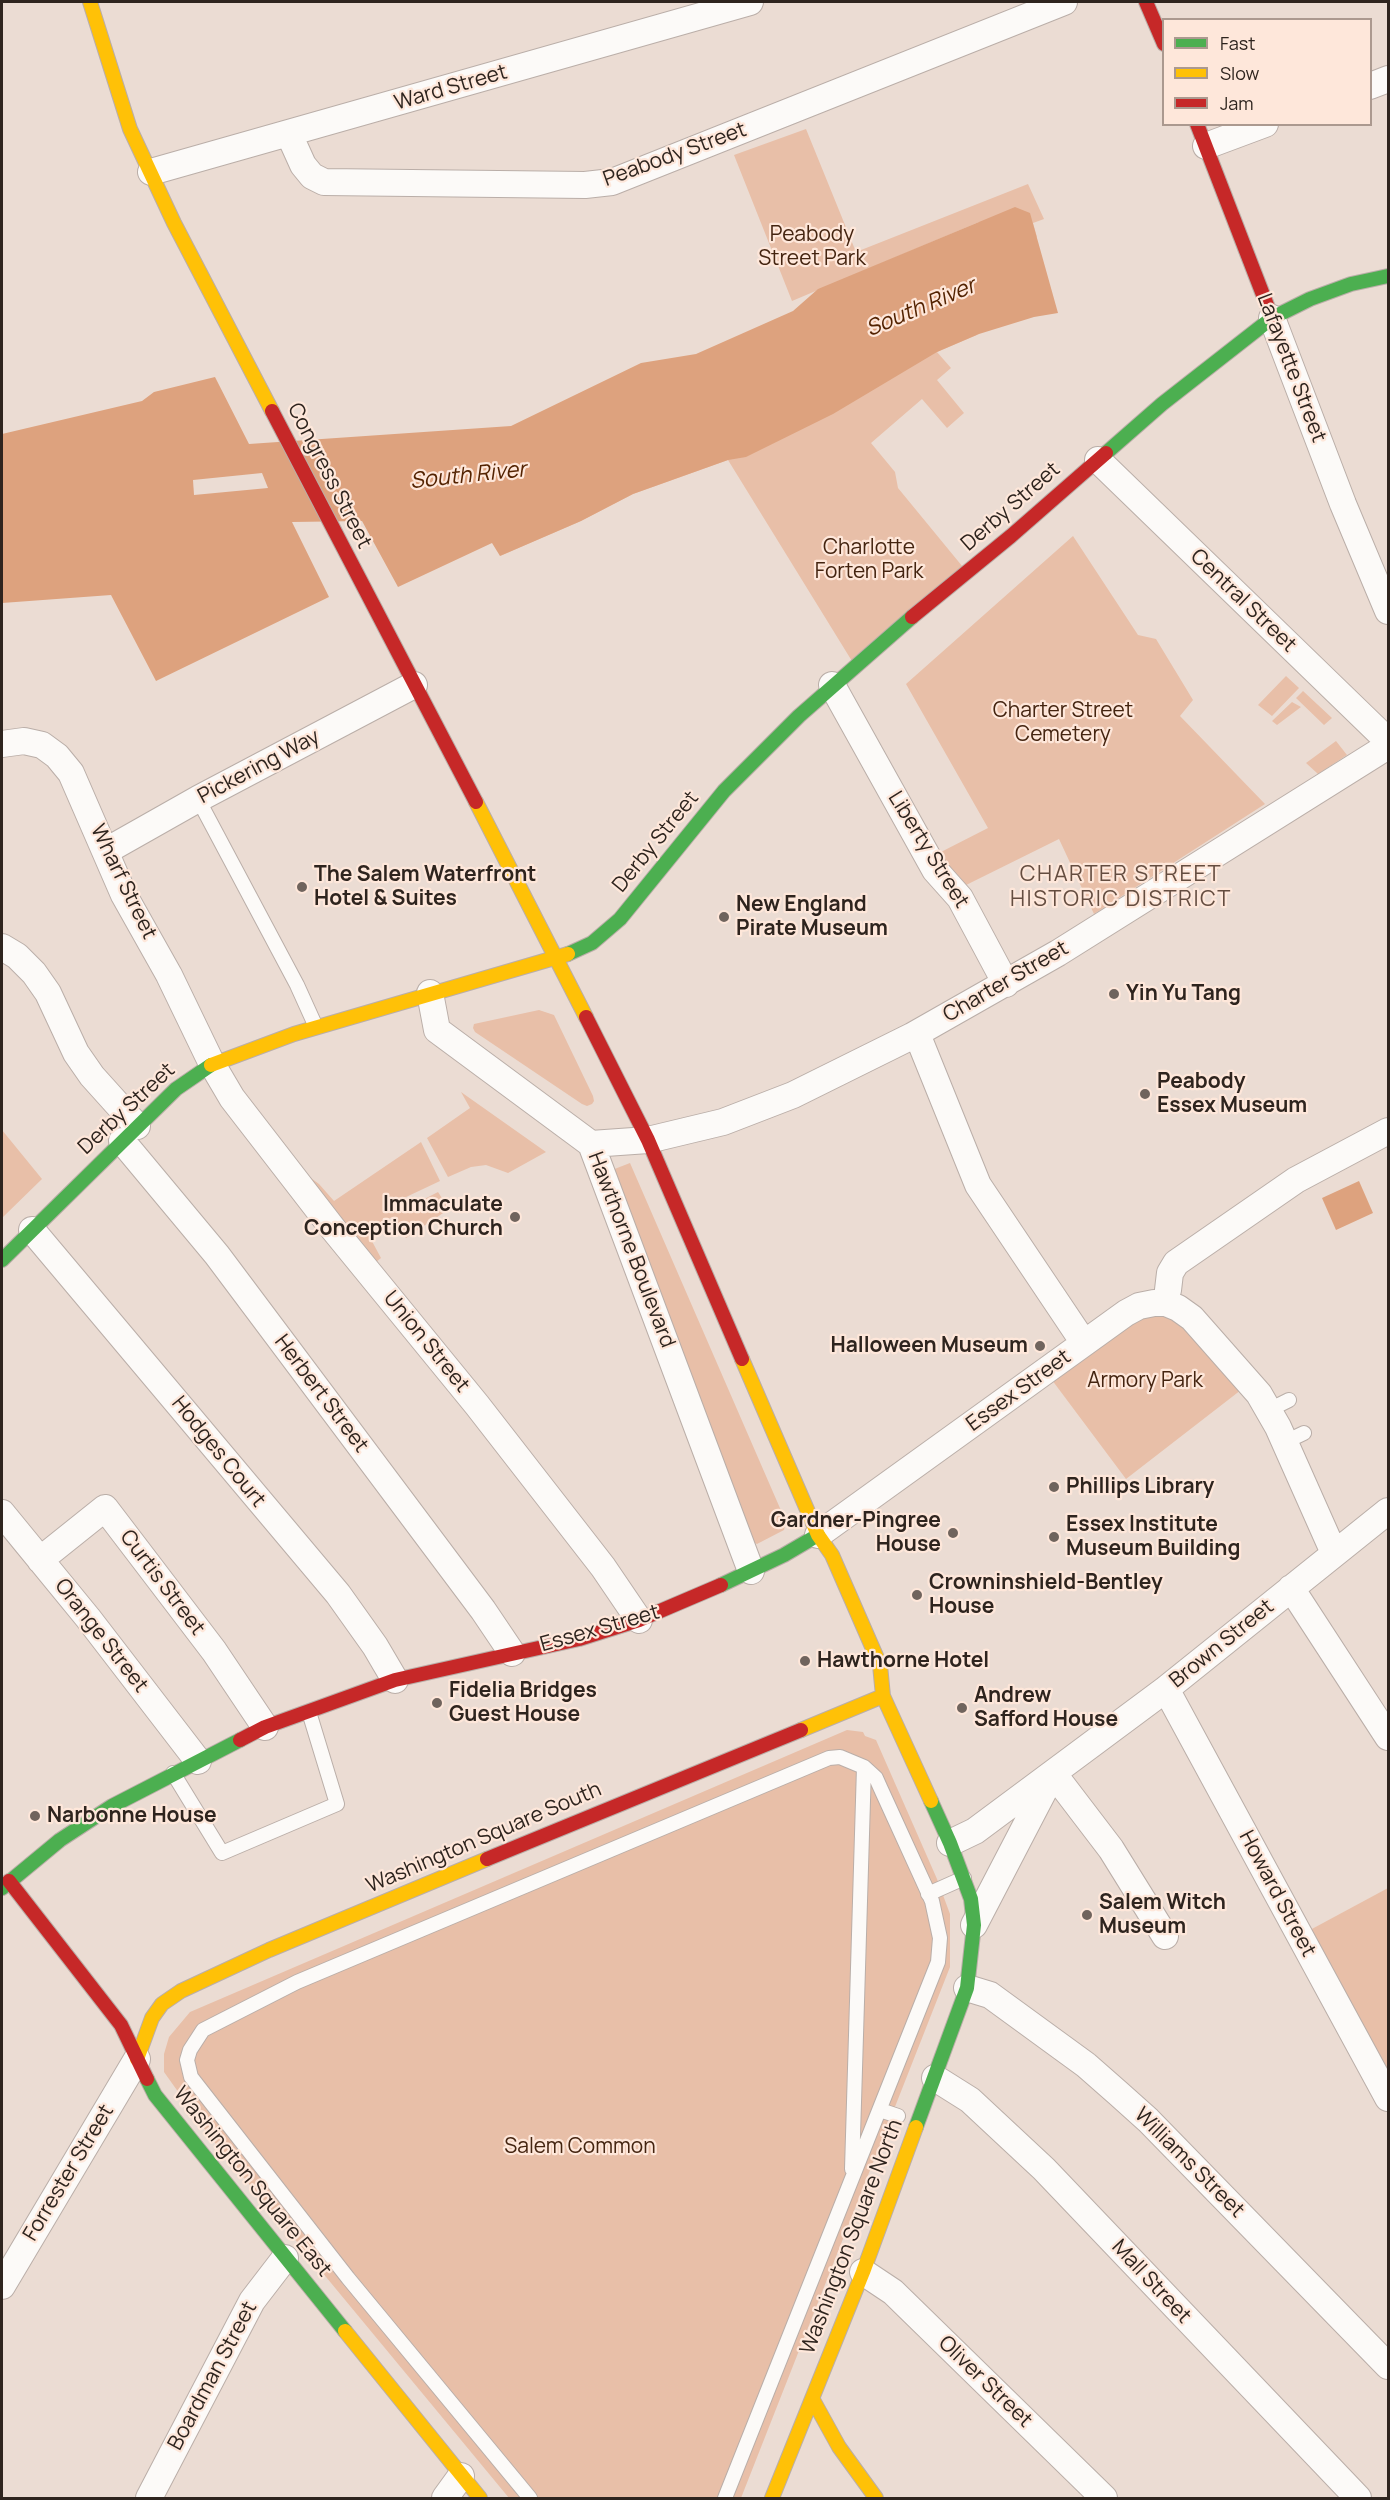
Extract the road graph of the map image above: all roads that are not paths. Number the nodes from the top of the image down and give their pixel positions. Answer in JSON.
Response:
{"nodes":[{"id":1,"x":90,"y":2,"type":"edge"},
{"id":2,"x":750,"y":2,"type":"edge"},
{"id":3,"x":1064,"y":2,"type":"edge"},
{"id":4,"x":1146,"y":2,"type":"edge"},
{"id":5,"x":1162,"y":39,"type":"edge"},
{"id":6,"x":1389,"y":79,"type":"edge"},
{"id":7,"x":1372,"y":86,"type":"edge"},
{"id":8,"x":1254,"y":126,"type":"edge"},
{"id":9,"x":289,"y":134,"type":"junction"},
{"id":10,"x":1202,"y":135,"type":"edge"},
{"id":11,"x":151,"y":172,"type":"junction"},
{"id":12,"x":1389,"y":276,"type":"edge"},
{"id":13,"x":1272,"y":318,"type":"junction"},
{"id":14,"x":1098,"y":460,"type":"junction"},
{"id":15,"x":1380,"y":568,"type":"edge"},
{"id":16,"x":1389,"y":610,"type":"edge"},
{"id":17,"x":414,"y":685,"type":"junction"},
{"id":18,"x":832,"y":686,"type":"junction"},
{"id":19,"x":1389,"y":741,"type":"edge"},
{"id":20,"x":2,"y":744,"type":"edge"},
{"id":21,"x":1389,"y":746,"type":"edge"},
{"id":22,"x":198,"y":799,"type":"junction"},
{"id":23,"x":106,"y":851,"type":"junction"},
{"id":24,"x":2,"y":947,"type":"edge"},
{"id":25,"x":557,"y":958,"type":"junction"},
{"id":26,"x":1006,"y":984,"type":"junction"},
{"id":27,"x":430,"y":993,"type":"junction"},
{"id":28,"x":316,"y":1027,"type":"junction"},
{"id":29,"x":917,"y":1034,"type":"junction"},
{"id":30,"x":212,"y":1065,"type":"junction"},
{"id":31,"x":1389,"y":1131,"type":"edge"},
{"id":32,"x":130,"y":1133,"type":"junction"},
{"id":33,"x":648,"y":1140,"type":"junction"},
{"id":34,"x":591,"y":1144,"type":"junction"},
{"id":35,"x":32,"y":1230,"type":"junction"},
{"id":36,"x":2,"y":1260,"type":"edge"},
{"id":37,"x":1167,"y":1297,"type":"junction"},
{"id":38,"x":1084,"y":1343,"type":"junction"},
{"id":39,"x":1389,"y":1511,"type":"edge"},
{"id":40,"x":2,"y":1512,"type":"edge"},
{"id":41,"x":818,"y":1545,"type":"junction"},
{"id":42,"x":1334,"y":1553,"type":"junction"},
{"id":43,"x":40,"y":1560,"type":"junction"},
{"id":44,"x":752,"y":1571,"type":"junction"},
{"id":45,"x":1291,"y":1588,"type":"junction"},
{"id":46,"x":639,"y":1620,"type":"junction"},
{"id":47,"x":512,"y":1653,"type":"junction"},
{"id":48,"x":395,"y":1680,"type":"junction"},
{"id":49,"x":870,"y":1685,"type":"dead end"},
{"id":50,"x":1166,"y":1689,"type":"junction"},
{"id":51,"x":883,"y":1696,"type":"junction"},
{"id":52,"x":308,"y":1710,"type":"junction"},
{"id":53,"x":265,"y":1727,"type":"junction"},
{"id":54,"x":1389,"y":1737,"type":"edge"},
{"id":55,"x":198,"y":1761,"type":"junction"},
{"id":56,"x":864,"y":1767,"type":"junction"},
{"id":57,"x":173,"y":1773,"type":"junction"},
{"id":58,"x":1053,"y":1773,"type":"junction"},
{"id":59,"x":950,"y":1843,"type":"junction"},
{"id":60,"x":964,"y":1878,"type":"junction"},
{"id":61,"x":4,"y":1880,"type":"edge"},
{"id":62,"x":928,"y":1894,"type":"junction"},
{"id":63,"x":974,"y":1925,"type":"junction"},
{"id":64,"x":1165,"y":1936,"type":"dead end"},
{"id":65,"x":967,"y":1988,"type":"junction"},
{"id":66,"x":137,"y":2059,"type":"junction"},
{"id":67,"x":934,"y":2078,"type":"junction"},
{"id":68,"x":1389,"y":2098,"type":"edge"},
{"id":69,"x":880,"y":2110,"type":"junction"},
{"id":70,"x":898,"y":2115,"type":"dead end"},
{"id":71,"x":851,"y":2180,"type":"junction"},
{"id":72,"x":285,"y":2258,"type":"junction"},
{"id":73,"x":863,"y":2272,"type":"junction"},
{"id":74,"x":2,"y":2286,"type":"edge"},
{"id":75,"x":1389,"y":2366,"type":"edge"},
{"id":76,"x":813,"y":2400,"type":"junction"},
{"id":77,"x":461,"y":2476,"type":"junction"},
{"id":78,"x":149,"y":2499,"type":"edge"},
{"id":79,"x":445,"y":2499,"type":"edge"},
{"id":80,"x":480,"y":2499,"type":"edge"},
{"id":81,"x":530,"y":2499,"type":"edge"},
{"id":82,"x":725,"y":2499,"type":"edge"},
{"id":83,"x":771,"y":2499,"type":"edge"},
{"id":84,"x":876,"y":2499,"type":"edge"},
{"id":85,"x":1104,"y":2499,"type":"edge"},
{"id":86,"x":1358,"y":2499,"type":"edge"}],
"edges":[{"from":1,"to":11,"type":"main road","name":"Congress Street"},
{"from":2,"to":9,"type":"street","name":"Ward Street"},
{"from":3,"to":9,"type":"street","name":"Peabody Street"},
{"from":4,"to":5,"type":"main road"},
{"from":6,"to":7,"type":"street"},
{"from":8,"to":10,"type":"street"},
{"from":9,"to":11,"type":"street","name":"Ward Street"},
{"from":10,"to":13,"type":"main road","name":"Lafayette Street"},
{"from":11,"to":17,"type":"main road","name":"Congress Street"},
{"from":12,"to":13,"type":"main road","name":"Derby Street"},
{"from":13,"to":14,"type":"main road","name":"Derby Street"},
{"from":13,"to":15,"type":"street","name":"Lafayette Street"},
{"from":14,"to":18,"type":"main road","name":"Derby Street"},
{"from":14,"to":19,"type":"street","name":"Central Street"},
{"from":15,"to":16,"type":"street","name":"Lafayette Street"},
{"from":17,"to":22,"type":"street","name":"Pickering Way"},
{"from":17,"to":25,"type":"main road","name":"Congress Street"},
{"from":18,"to":25,"type":"main road","name":"Derby Street"},
{"from":18,"to":26,"type":"street","name":"Liberty Street"},
{"from":20,"to":23,"type":"street","name":"Wharf Street"},
{"from":21,"to":26,"type":"street","name":"Charter Street"},
{"from":22,"to":23,"type":"street","name":"Pickering Way"},
{"from":22,"to":28,"type":"lane"},
{"from":23,"to":30,"type":"street","name":"Wharf Street"},
{"from":24,"to":32,"type":"street"},
{"from":25,"to":27,"type":"main road","name":"Derby Street"},
{"from":25,"to":33,"type":"main road"},
{"from":26,"to":29,"type":"street","name":"Charter Street"},
{"from":27,"to":28,"type":"main road","name":"Derby Street"},
{"from":27,"to":34,"type":"street","name":"Hawthorne Boulevard"},
{"from":28,"to":30,"type":"main road","name":"Derby Street"},
{"from":29,"to":33,"type":"street","name":"Charter Street"},
{"from":29,"to":38,"type":"street"},
{"from":30,"to":32,"type":"main road","name":"Derby Street"},
{"from":30,"to":46,"type":"street","name":"Union Street"},
{"from":31,"to":37,"type":"street"},
{"from":32,"to":35,"type":"main road","name":"Derby Street"},
{"from":32,"to":47,"type":"street","name":"Herbert Street"},
{"from":33,"to":34,"type":"street","name":"Charter Street"},
{"from":33,"to":41,"type":"main road"},
{"from":34,"to":44,"type":"street","name":"Hawthorne Boulevard"},
{"from":35,"to":36,"type":"main road","name":"Derby Street"},
{"from":35,"to":48,"type":"street","name":"Hodges Court"},
{"from":37,"to":38,"type":"street","name":"Essex Street"},
{"from":37,"to":42,"type":"street"},
{"from":38,"to":41,"type":"street","name":"Essex Street"},
{"from":39,"to":42,"type":"street","name":"Brown Street"},
{"from":40,"to":43,"type":"street","name":"Orange Street"},
{"from":41,"to":44,"type":"main road","name":"Essex Street"},
{"from":41,"to":51,"type":"main road"},
{"from":42,"to":45,"type":"street","name":"Brown Street"},
{"from":43,"to":53,"type":"street","name":"Curtis Street"},
{"from":43,"to":55,"type":"street","name":"Orange Street"},
{"from":44,"to":46,"type":"main road","name":"Essex Street"},
{"from":45,"to":50,"type":"street","name":"Brown Street"},
{"from":45,"to":54,"type":"street"},
{"from":46,"to":47,"type":"main road","name":"Essex Street"},
{"from":47,"to":48,"type":"main road","name":"Essex Street"},
{"from":48,"to":52,"type":"main road","name":"Essex Street"},
{"from":49,"to":51,"type":"main road"},
{"from":50,"to":58,"type":"street","name":"Brown Street"},
{"from":50,"to":68,"type":"street","name":"Howard Street"},
{"from":51,"to":59,"type":"main road","name":"Washington Square North"},
{"from":51,"to":66,"type":"main road","name":"Washington Square South"},
{"from":52,"to":53,"type":"main road","name":"Essex Street"},
{"from":52,"to":57,"type":"lane"},
{"from":53,"to":55,"type":"main road","name":"Essex Street"},
{"from":55,"to":57,"type":"main road","name":"Essex Street"},
{"from":56,"to":62,"type":"lane"},
{"from":56,"to":71,"type":"lane"},
{"from":56,"to":81,"type":"lane"},
{"from":57,"to":61,"type":"main road","name":"Essex Street"},
{"from":58,"to":59,"type":"street","name":"Brown Street"},
{"from":58,"to":63,"type":"street","name":"Brown Street"},
{"from":58,"to":64,"type":"street"},
{"from":59,"to":60,"type":"main road","name":"Washington Square North"},
{"from":60,"to":62,"type":"lane"},
{"from":60,"to":63,"type":"main road","name":"Washington Square North"},
{"from":61,"to":66,"type":"main road","name":"Washington Square East"},
{"from":62,"to":69,"type":"lane"},
{"from":63,"to":65,"type":"main road","name":"Washington Square North"},
{"from":65,"to":67,"type":"main road","name":"Washington Square North"},
{"from":65,"to":75,"type":"street","name":"Williams Street"},
{"from":66,"to":72,"type":"main road","name":"Washington Square East"},
{"from":66,"to":74,"type":"street","name":"Forrester Street"},
{"from":67,"to":73,"type":"main road","name":"Washington Square North"},
{"from":67,"to":86,"type":"street","name":"Mall Street"},
{"from":69,"to":70,"type":"lane"},
{"from":69,"to":71,"type":"lane"},
{"from":71,"to":82,"type":"lane"},
{"from":72,"to":77,"type":"main road","name":"Washington Square East"},
{"from":72,"to":78,"type":"street","name":"Boardman Street"},
{"from":73,"to":76,"type":"main road","name":"Washington Square North"},
{"from":73,"to":85,"type":"street","name":"Oliver Street"},
{"from":76,"to":83,"type":"main road","name":"Washington Square North"},
{"from":76,"to":84,"type":"main road"},
{"from":77,"to":79,"type":"street"},
{"from":77,"to":80,"type":"main road","name":"Washington Square East"}]}
